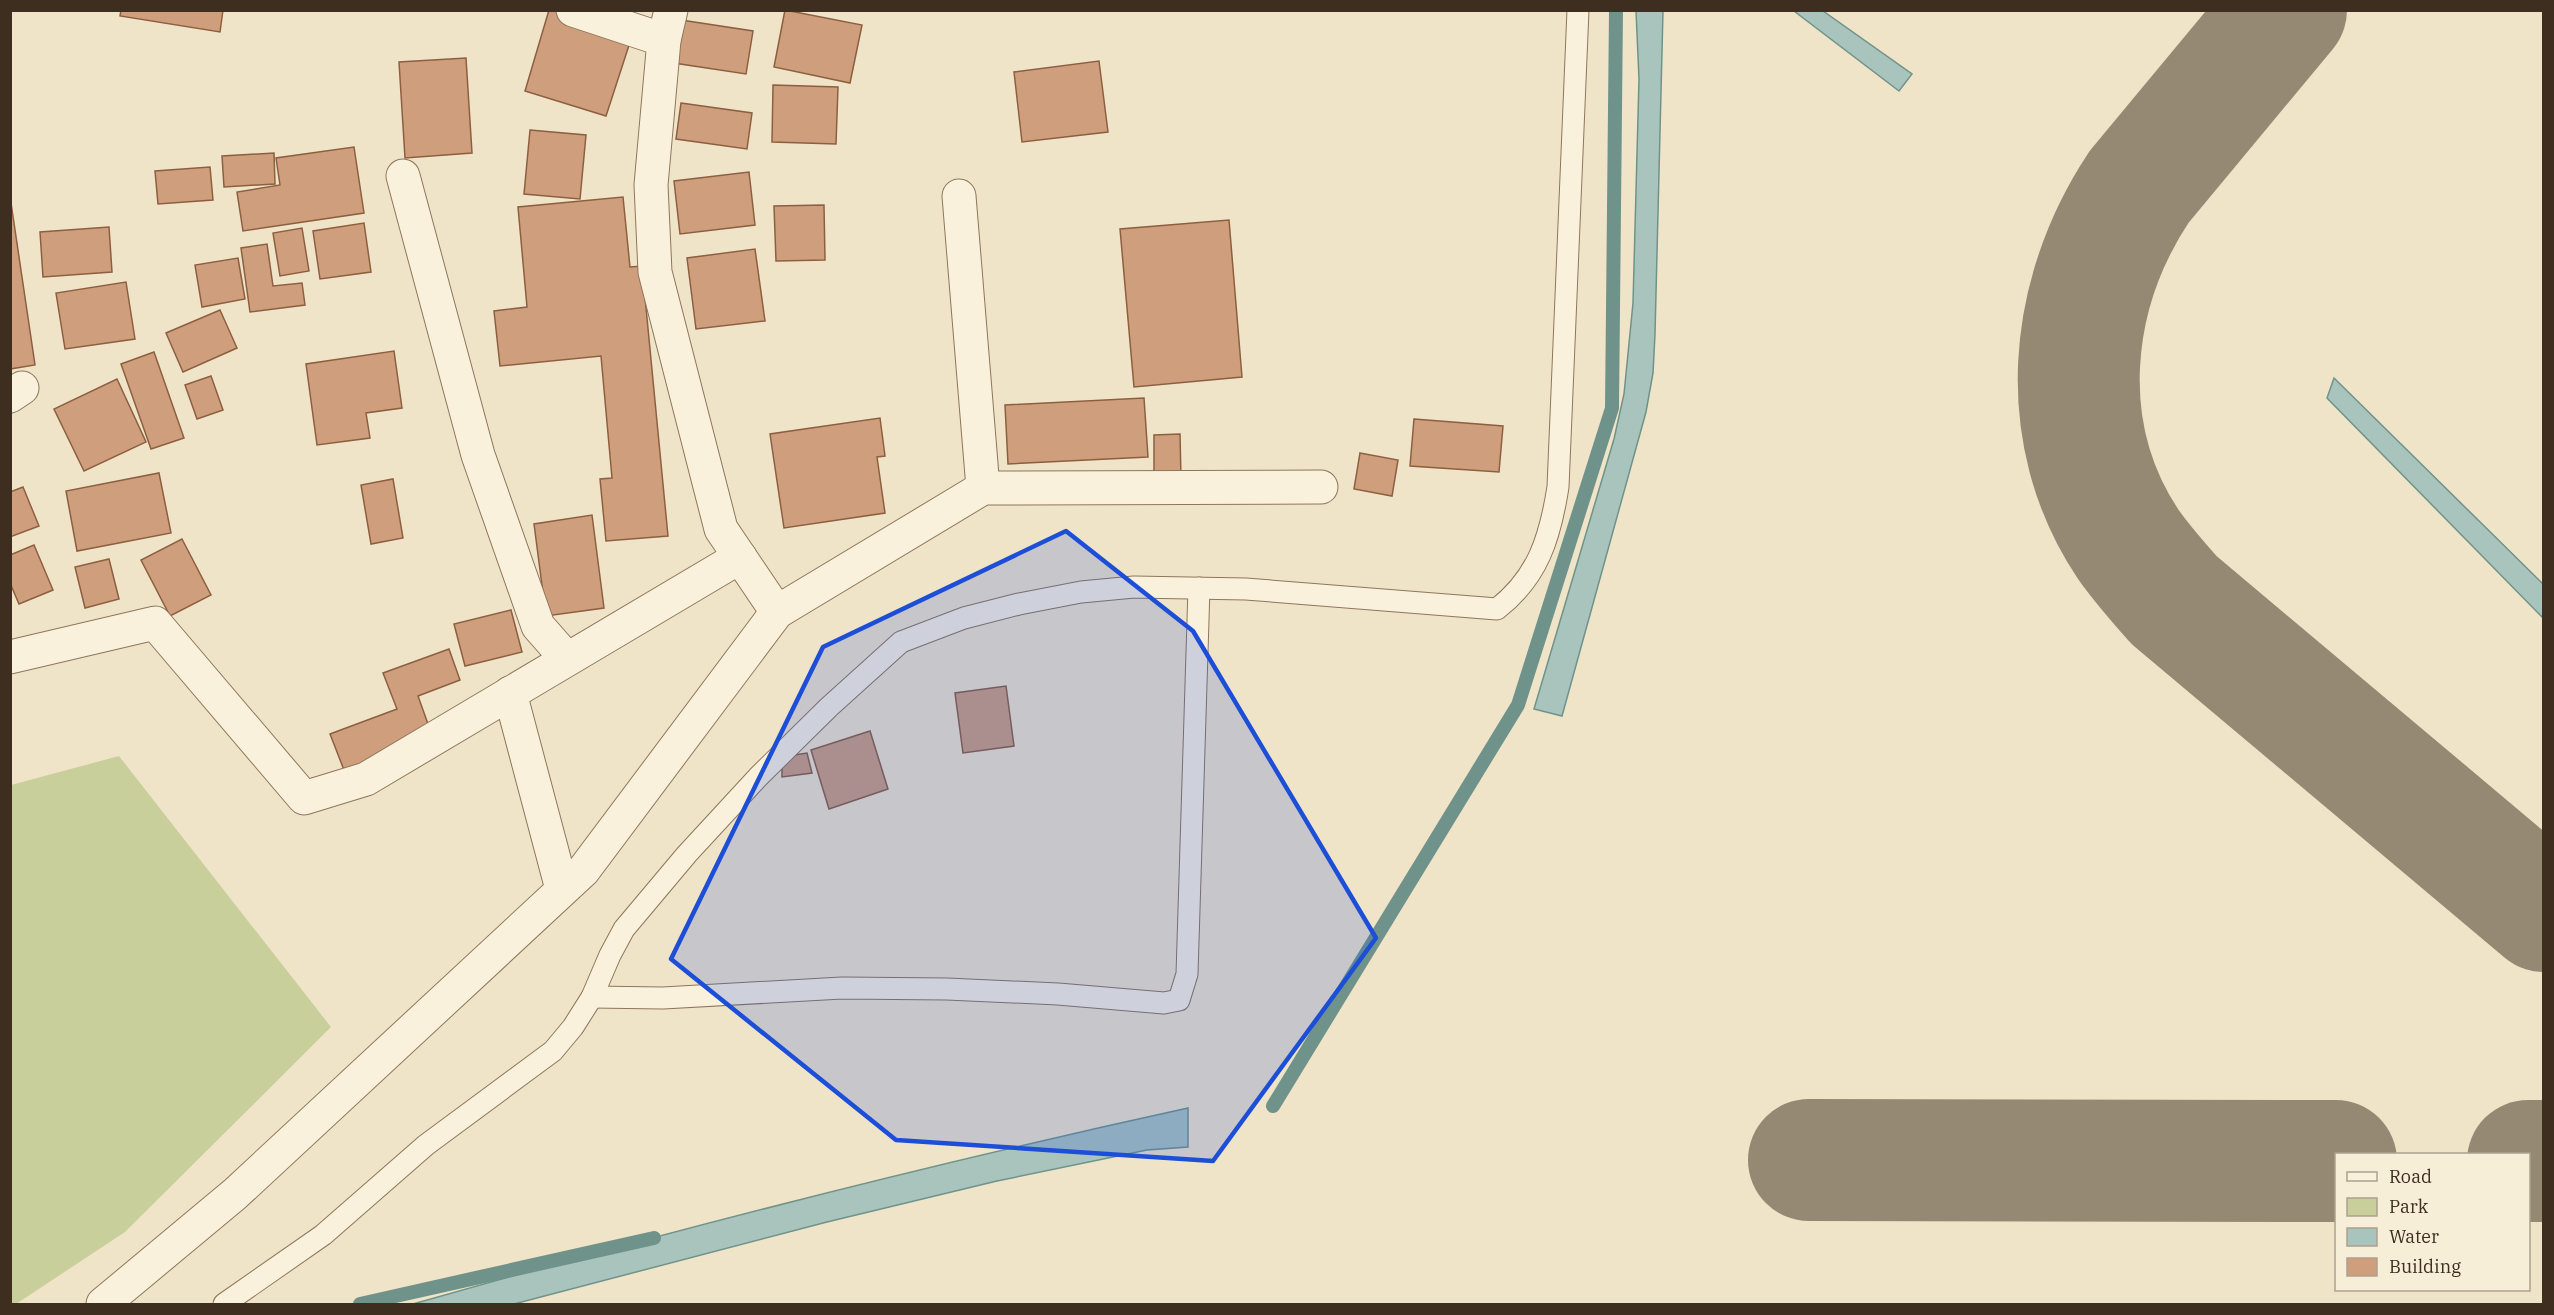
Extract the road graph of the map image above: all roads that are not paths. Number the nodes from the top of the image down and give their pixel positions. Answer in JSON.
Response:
{"nodes":[{"id":1,"x":573,"y":10,"type":"edge"},
{"id":2,"x":1578,"y":10,"type":"edge"},
{"id":3,"x":668,"y":25,"type":"edge"},
{"id":4,"x":403,"y":176,"type":"dead end"},
{"id":5,"x":959,"y":196,"type":"dead end"},
{"id":6,"x":1321,"y":487,"type":"dead end"},
{"id":7,"x":983,"y":488,"type":"junction"},
{"id":8,"x":740,"y":557,"type":"junction"},
{"id":9,"x":1199,"y":588,"type":"junction"},
{"id":10,"x":777,"y":612,"type":"junction"},
{"id":11,"x":10,"y":657,"type":"edge"},
{"id":12,"x":567,"y":659,"type":"junction"},
{"id":13,"x":510,"y":693,"type":"junction"},
{"id":14,"x":562,"y":889,"type":"junction"},
{"id":15,"x":592,"y":997,"type":"junction"},
{"id":16,"x":103,"y":1305,"type":"edge"},
{"id":17,"x":224,"y":1305,"type":"edge"}],
"edges":[{"from":1,"to":3,"type":"street"},
{"from":2,"to":9,"type":"lane"},
{"from":3,"to":8,"type":"street"},
{"from":4,"to":12,"type":"street"},
{"from":5,"to":7,"type":"street"},
{"from":6,"to":7,"type":"street"},
{"from":7,"to":10,"type":"street"},
{"from":8,"to":10,"type":"street"},
{"from":8,"to":12,"type":"street"},
{"from":9,"to":15,"type":"lane"},
{"from":9,"to":15,"type":"lane"},
{"from":10,"to":14,"type":"street"},
{"from":11,"to":13,"type":"street"},
{"from":12,"to":13,"type":"street"},
{"from":13,"to":14,"type":"street"},
{"from":14,"to":16,"type":"street"},
{"from":15,"to":17,"type":"lane"}]}
